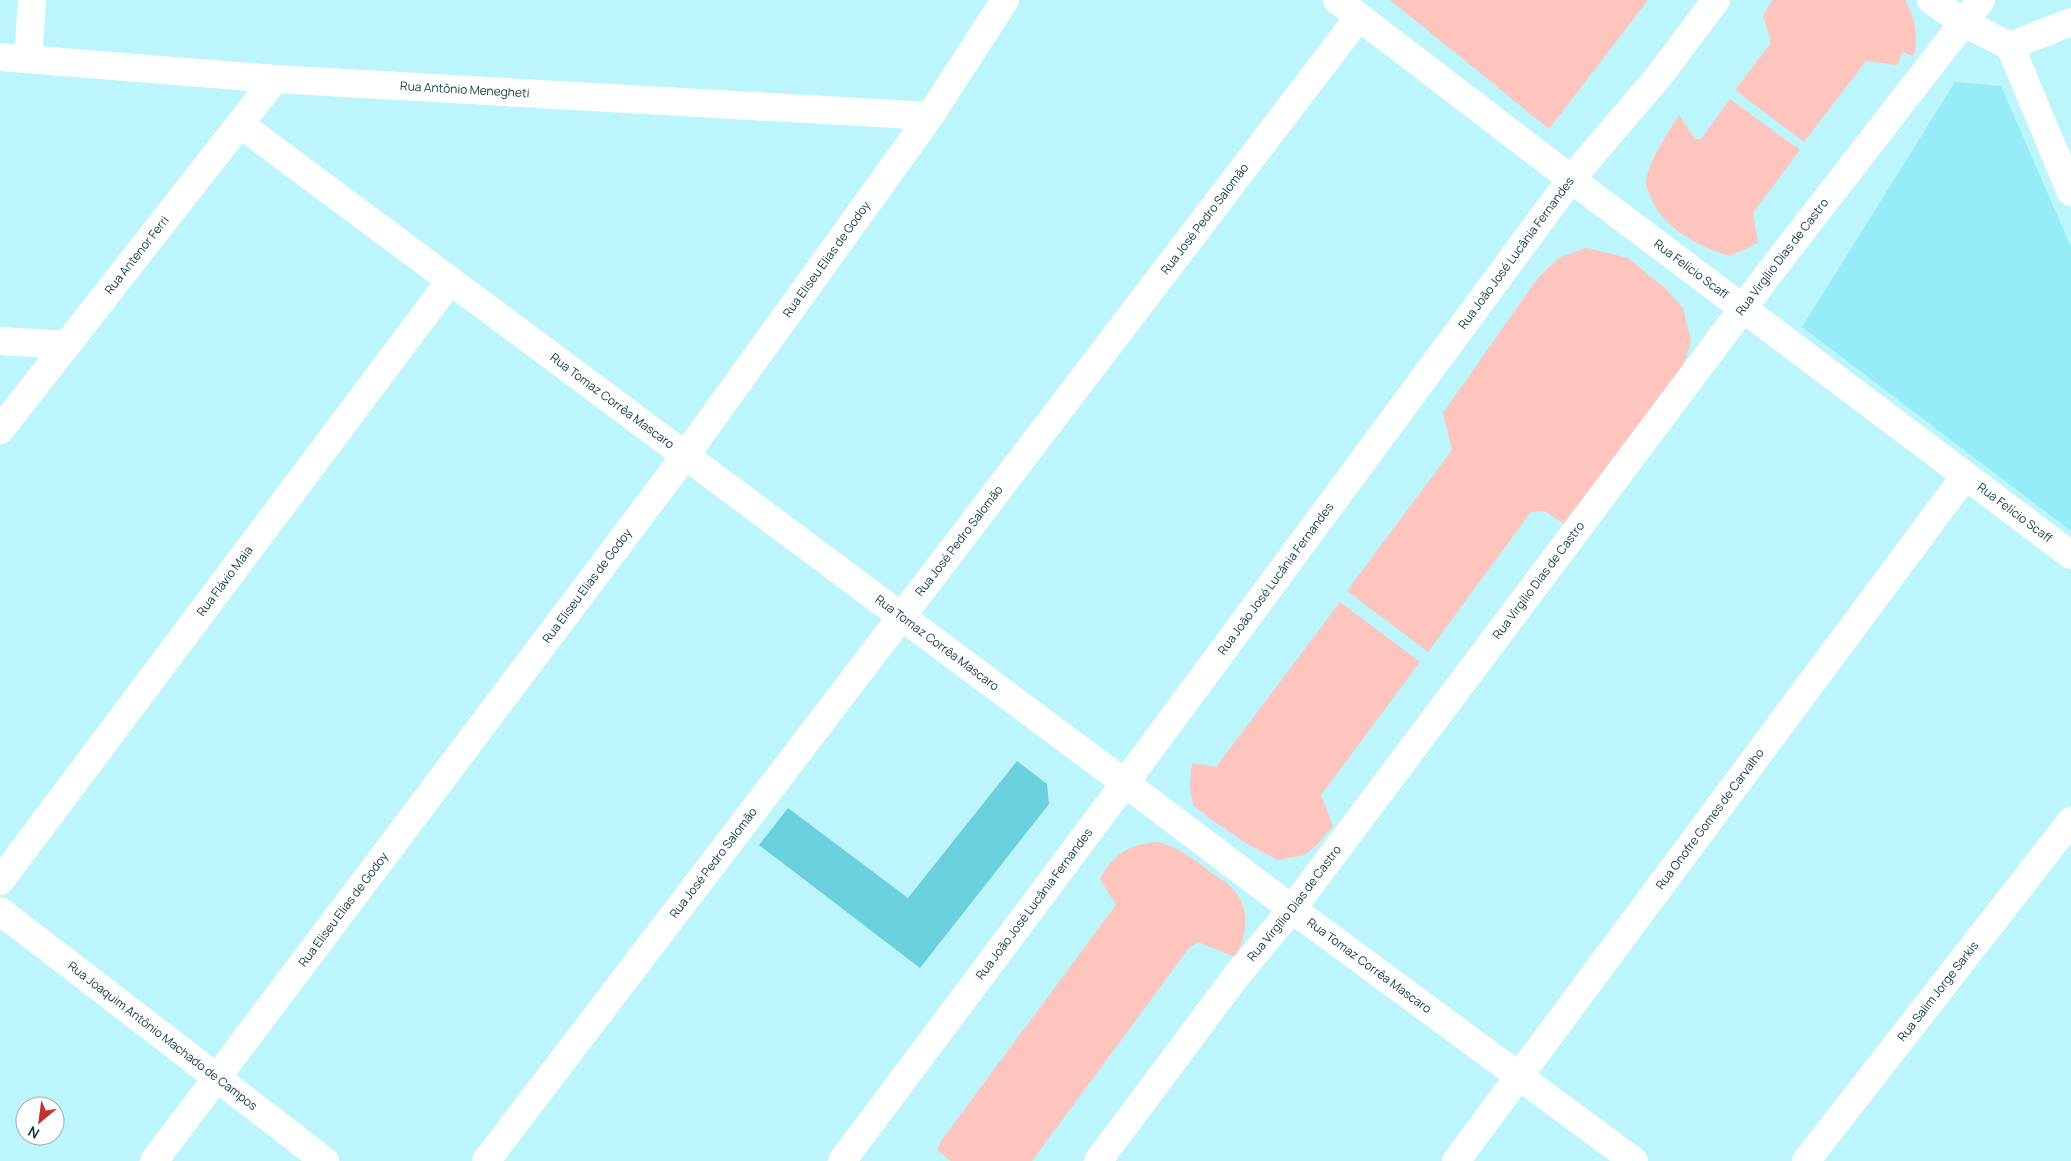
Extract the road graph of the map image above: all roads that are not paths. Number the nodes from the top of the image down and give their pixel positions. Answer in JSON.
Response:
{"nodes":[{"id":1,"x":32,"y":0,"type":"edge"},
{"id":2,"x":1005,"y":0,"type":"edge"},
{"id":3,"x":1337,"y":0,"type":"edge"},
{"id":4,"x":1716,"y":0,"type":"edge"},
{"id":5,"x":1931,"y":0,"type":"edge"},
{"id":6,"x":1981,"y":0,"type":"edge"},
{"id":7,"x":1359,"y":16,"type":"junction"},
{"id":8,"x":2071,"y":22,"type":"edge"},
{"id":9,"x":1964,"y":23,"type":"junction"},
{"id":10,"x":2010,"y":46,"type":"junction"},
{"id":11,"x":0,"y":57,"type":"edge"},
{"id":12,"x":28,"y":59,"type":"junction"},
{"id":13,"x":275,"y":79,"type":"junction"},
{"id":14,"x":930,"y":116,"type":"junction"},
{"id":15,"x":240,"y":124,"type":"junction"},
{"id":16,"x":1571,"y":179,"type":"junction"},
{"id":17,"x":2071,"y":192,"type":"edge"},
{"id":18,"x":450,"y":281,"type":"junction"},
{"id":19,"x":1744,"y":310,"type":"junction"},
{"id":20,"x":0,"y":341,"type":"edge"},
{"id":21,"x":67,"y":345,"type":"junction"},
{"id":22,"x":0,"y":430,"type":"edge"},
{"id":23,"x":685,"y":456,"type":"junction"},
{"id":24,"x":1965,"y":476,"type":"junction"},
{"id":25,"x":2071,"y":555,"type":"edge"},
{"id":26,"x":900,"y":616,"type":"junction"},
{"id":27,"x":1125,"y":783,"type":"junction"},
{"id":28,"x":2071,"y":821,"type":"edge"},
{"id":29,"x":0,"y":882,"type":"edge"},
{"id":30,"x":1292,"y":909,"type":"junction"},
{"id":31,"x":0,"y":911,"type":"edge"},
{"id":32,"x":1520,"y":1076,"type":"junction"},
{"id":33,"x":216,"y":1078,"type":"junction"},
{"id":34,"x":154,"y":1161,"type":"edge"},
{"id":35,"x":325,"y":1161,"type":"edge"},
{"id":36,"x":486,"y":1161,"type":"edge"},
{"id":37,"x":842,"y":1161,"type":"edge"},
{"id":38,"x":1098,"y":1161,"type":"edge"},
{"id":39,"x":1456,"y":1161,"type":"edge"},
{"id":40,"x":1634,"y":1161,"type":"edge"},
{"id":41,"x":1806,"y":1161,"type":"edge"}],
"edges":[{"from":1,"to":12,"type":"street"},
{"from":2,"to":14,"type":"street","name":"Rua Eliseu Elias de Godoy"},
{"from":3,"to":7,"type":"street","name":"Rua Felício Scaff"},
{"from":4,"to":16,"type":"street","name":"Rua João José Lucânia Fernandes"},
{"from":5,"to":9,"type":"street"},
{"from":6,"to":9,"type":"street","name":"Rua Virgílio Dias de Castro"},
{"from":7,"to":16,"type":"street","name":"Rua Felício Scaff"},
{"from":7,"to":26,"type":"street","name":"Rua José Pedro Salomão"},
{"from":8,"to":10,"type":"street"},
{"from":9,"to":10,"type":"street"},
{"from":9,"to":19,"type":"street","name":"Rua Virgílio Dias de Castro"},
{"from":10,"to":17,"type":"street"},
{"from":11,"to":12,"type":"street","name":"Rua Antônio Menegheti"},
{"from":12,"to":13,"type":"street","name":"Rua Antônio Menegheti"},
{"from":13,"to":14,"type":"street","name":"Rua Antônio Menegheti"},
{"from":13,"to":15,"type":"street","name":"Rua Antenor Ferri"},
{"from":14,"to":23,"type":"street","name":"Rua Eliseu Elias de Godoy"},
{"from":15,"to":18,"type":"street","name":"Rua Tomaz Corrêa Mascaro"},
{"from":15,"to":21,"type":"street","name":"Rua Antenor Ferri"},
{"from":16,"to":19,"type":"street","name":"Rua Felício Scaff"},
{"from":16,"to":27,"type":"street","name":"Rua João José Lucânia Fernandes"},
{"from":18,"to":23,"type":"street","name":"Rua Tomaz Corrêa Mascaro"},
{"from":18,"to":29,"type":"street","name":"Rua Flávio Maia"},
{"from":19,"to":24,"type":"street","name":"Rua Felício Scaff"},
{"from":19,"to":30,"type":"street","name":"Rua Virgílio Dias de Castro"},
{"from":20,"to":21,"type":"street"},
{"from":21,"to":22,"type":"street","name":"Rua Antenor Ferri"},
{"from":23,"to":26,"type":"street","name":"Rua Tomaz Corrêa Mascaro"},
{"from":23,"to":33,"type":"street","name":"Rua Eliseu Elias de Godoy"},
{"from":24,"to":25,"type":"street","name":"Rua Felício Scaff"},
{"from":24,"to":32,"type":"street","name":"Rua Onofre Gomes de Carvalho"},
{"from":26,"to":27,"type":"street","name":"Rua Tomaz Corrêa Mascaro"},
{"from":26,"to":36,"type":"street","name":"Rua José Pedro Salomão"},
{"from":27,"to":30,"type":"street","name":"Rua Tomaz Corrêa Mascaro"},
{"from":27,"to":37,"type":"street","name":"Rua João José Lucânia Fernandes"},
{"from":28,"to":41,"type":"street","name":"Rua Salim Jorge Sarkis"},
{"from":30,"to":32,"type":"street","name":"Rua Tomaz Corrêa Mascaro"},
{"from":30,"to":38,"type":"street","name":"Rua Virgílio Dias de Castro"},
{"from":31,"to":33,"type":"street","name":"Rua Joaquim Antônio Machado de Campos"},
{"from":32,"to":39,"type":"street","name":"Rua Onofre Gomes de Carvalho"},
{"from":32,"to":40,"type":"street","name":"Rua Tomaz Corrêa Mascaro"},
{"from":33,"to":34,"type":"street","name":"Rua Eliseu Elias de Godoy"},
{"from":33,"to":35,"type":"street","name":"Rua Joaquim Antônio Machado de Campos"}]}
